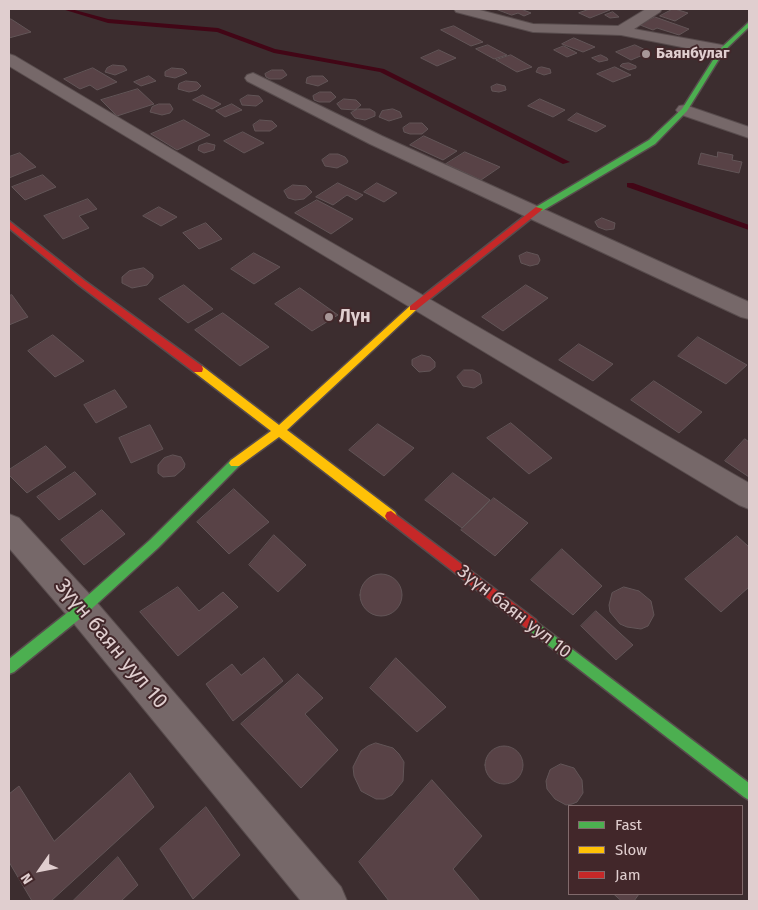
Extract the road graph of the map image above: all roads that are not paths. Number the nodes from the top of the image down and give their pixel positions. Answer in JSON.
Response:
{"nodes":[{"id":1,"x":461,"y":9,"type":"edge"},
{"id":2,"x":656,"y":9,"type":"edge"},
{"id":3,"x":746,"y":29,"type":"edge"},
{"id":4,"x":621,"y":31,"type":"junction"},
{"id":5,"x":722,"y":50,"type":"junction"},
{"id":6,"x":9,"y":59,"type":"edge"},
{"id":7,"x":253,"y":78,"type":"dead end"},
{"id":8,"x":685,"y":110,"type":"junction"},
{"id":9,"x":749,"y":133,"type":"edge"},
{"id":10,"x":535,"y":212,"type":"junction"},
{"id":11,"x":9,"y":224,"type":"edge"},
{"id":12,"x":419,"y":303,"type":"junction"},
{"id":13,"x":749,"y":311,"type":"edge"},
{"id":14,"x":280,"y":430,"type":"junction"},
{"id":15,"x":749,"y":497,"type":"edge"},
{"id":16,"x":9,"y":527,"type":"edge"},
{"id":17,"x":82,"y":608,"type":"junction"},
{"id":18,"x":9,"y":667,"type":"edge"},
{"id":19,"x":749,"y":792,"type":"edge"},
{"id":20,"x":327,"y":901,"type":"edge"}],
"edges":[{"from":1,"to":4,"type":"street"},
{"from":2,"to":4,"type":"street"},
{"from":3,"to":5,"type":"street"},
{"from":4,"to":5,"type":"street"},
{"from":5,"to":8,"type":"street"},
{"from":6,"to":12,"type":"street"},
{"from":7,"to":10,"type":"street"},
{"from":8,"to":9,"type":"street"},
{"from":8,"to":10,"type":"street"},
{"from":10,"to":12,"type":"street"},
{"from":10,"to":13,"type":"street"},
{"from":11,"to":14,"type":"street","name":"Зүүн баян уул 10"},
{"from":12,"to":14,"type":"street"},
{"from":12,"to":15,"type":"street"},
{"from":14,"to":17,"type":"street"},
{"from":14,"to":19,"type":"street","name":"Зүүн баян уул 10"},
{"from":16,"to":17,"type":"street","name":"Зүүн баян уул 10"},
{"from":17,"to":18,"type":"street"},
{"from":17,"to":20,"type":"street","name":"Зүүн баян уул 10"}]}
